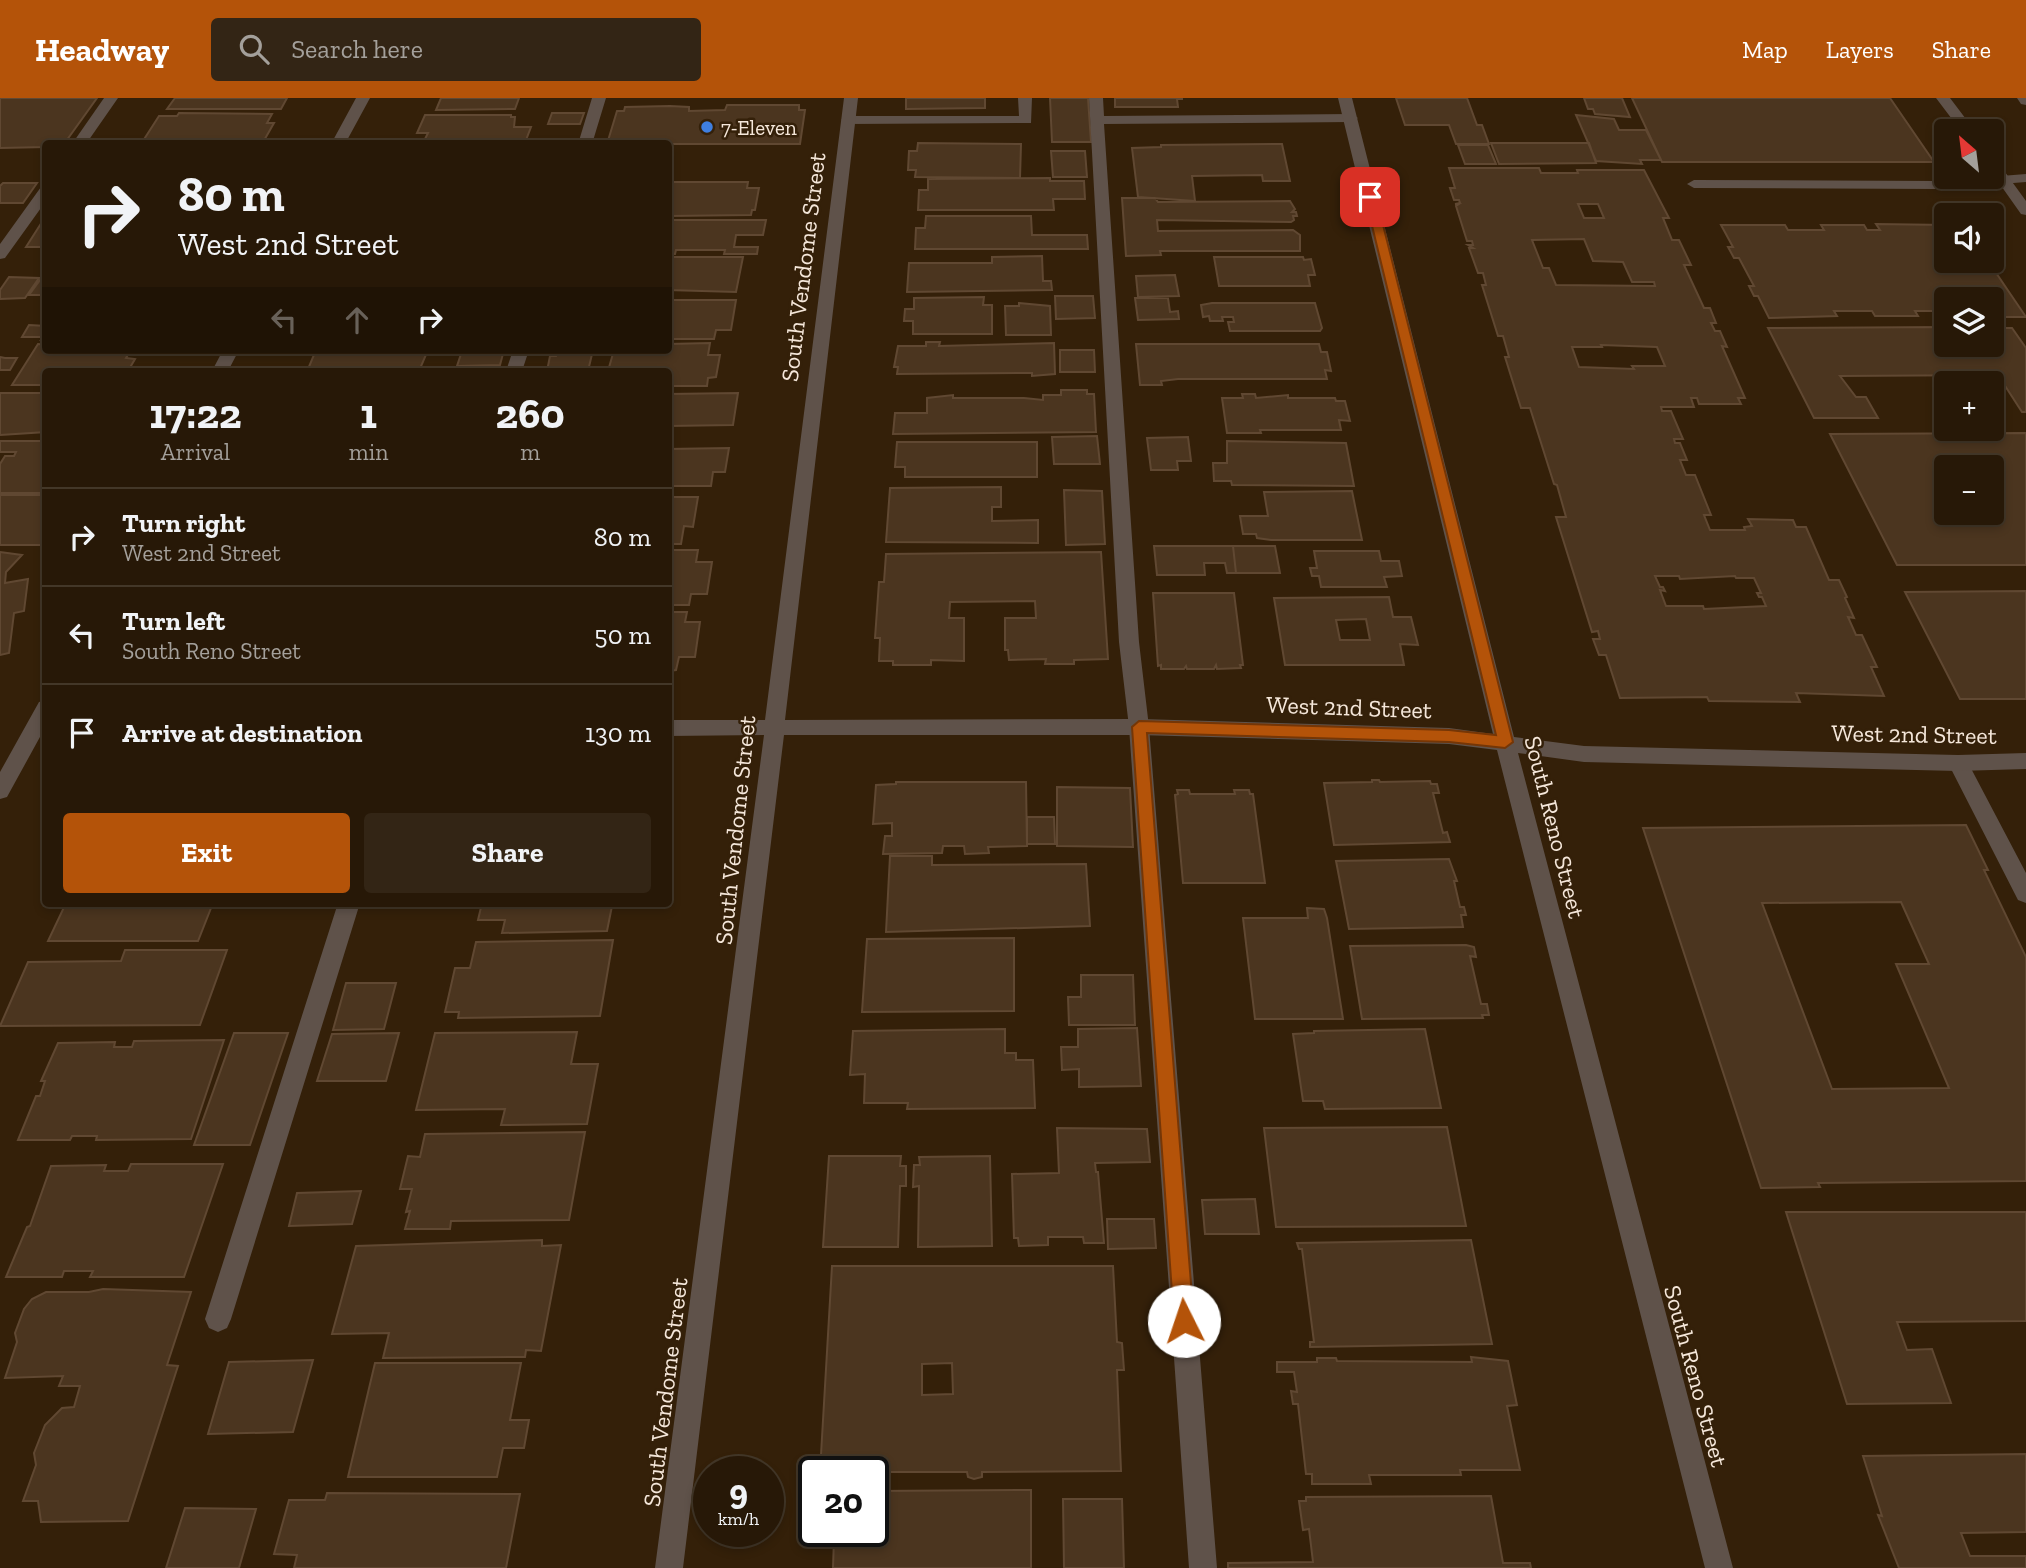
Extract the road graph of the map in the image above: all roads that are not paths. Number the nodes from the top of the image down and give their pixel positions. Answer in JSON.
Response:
{"nodes":[{"id":1,"x":111,"y":98,"type":"edge"},
{"id":2,"x":361,"y":98,"type":"edge"},
{"id":3,"x":599,"y":98,"type":"edge"},
{"id":4,"x":851,"y":98,"type":"edge"},
{"id":5,"x":1025,"y":98,"type":"edge"},
{"id":6,"x":1096,"y":98,"type":"edge"},
{"id":7,"x":1943,"y":98,"type":"edge"},
{"id":8,"x":1348,"y":108,"type":"edge"},
{"id":9,"x":1959,"y":119,"type":"edge"},
{"id":10,"x":848,"y":120,"type":"junction"},
{"id":11,"x":1098,"y":120,"type":"junction"},
{"id":12,"x":82,"y":140,"type":"edge"},
{"id":13,"x":340,"y":140,"type":"edge"},
{"id":14,"x":586,"y":140,"type":"edge"},
{"id":15,"x":2026,"y":178,"type":"edge"},
{"id":16,"x":2004,"y":179,"type":"edge"},
{"id":17,"x":2004,"y":180,"type":"edge"},
{"id":18,"x":1694,"y":184,"type":"dead end"},
{"id":19,"x":1934,"y":185,"type":"edge"},
{"id":20,"x":42,"y":196,"type":"edge"},
{"id":21,"x":2026,"y":211,"type":"edge"},
{"id":22,"x":0,"y":255,"type":"edge"},
{"id":23,"x":1139,"y":727,"type":"junction"},
{"id":24,"x":40,"y":728,"type":"edge"},
{"id":25,"x":672,"y":728,"type":"edge"},
{"id":26,"x":773,"y":729,"type":"junction"},
{"id":27,"x":1505,"y":742,"type":"junction"},
{"id":28,"x":2026,"y":761,"type":"edge"},
{"id":29,"x":1958,"y":763,"type":"junction"},
{"id":30,"x":0,"y":791,"type":"edge"},
{"id":31,"x":2026,"y":894,"type":"edge"},
{"id":32,"x":348,"y":907,"type":"edge"},
{"id":33,"x":218,"y":1319,"type":"dead end"},
{"id":34,"x":669,"y":1568,"type":"edge"},
{"id":35,"x":1203,"y":1568,"type":"edge"},
{"id":36,"x":1719,"y":1568,"type":"edge"}],
"edges":[{"from":1,"to":12,"type":"street"},
{"from":2,"to":13,"type":"street"},
{"from":3,"to":14,"type":"street"},
{"from":4,"to":10,"type":"street","name":"South Vendome Street"},
{"from":5,"to":10,"type":"street"},
{"from":6,"to":11,"type":"street"},
{"from":7,"to":9,"type":"street"},
{"from":8,"to":11,"type":"street"},
{"from":8,"to":27,"type":"street","name":"South Reno Street"},
{"from":10,"to":26,"type":"street","name":"South Vendome Street"},
{"from":11,"to":23,"type":"street"},
{"from":15,"to":16,"type":"street"},
{"from":17,"to":21,"type":"street"},
{"from":18,"to":19,"type":"street"},
{"from":20,"to":22,"type":"street"},
{"from":23,"to":26,"type":"street","name":"West 2nd Street"},
{"from":23,"to":27,"type":"street","name":"West 2nd Street"},
{"from":23,"to":35,"type":"street"},
{"from":24,"to":30,"type":"street"},
{"from":25,"to":26,"type":"street","name":"West 2nd Street"},
{"from":26,"to":34,"type":"street","name":"South Vendome Street"},
{"from":27,"to":29,"type":"street","name":"West 2nd Street"},
{"from":27,"to":36,"type":"street","name":"South Reno Street"},
{"from":28,"to":29,"type":"street","name":"West 2nd Street"},
{"from":29,"to":31,"type":"street"},
{"from":32,"to":33,"type":"street"}]}
